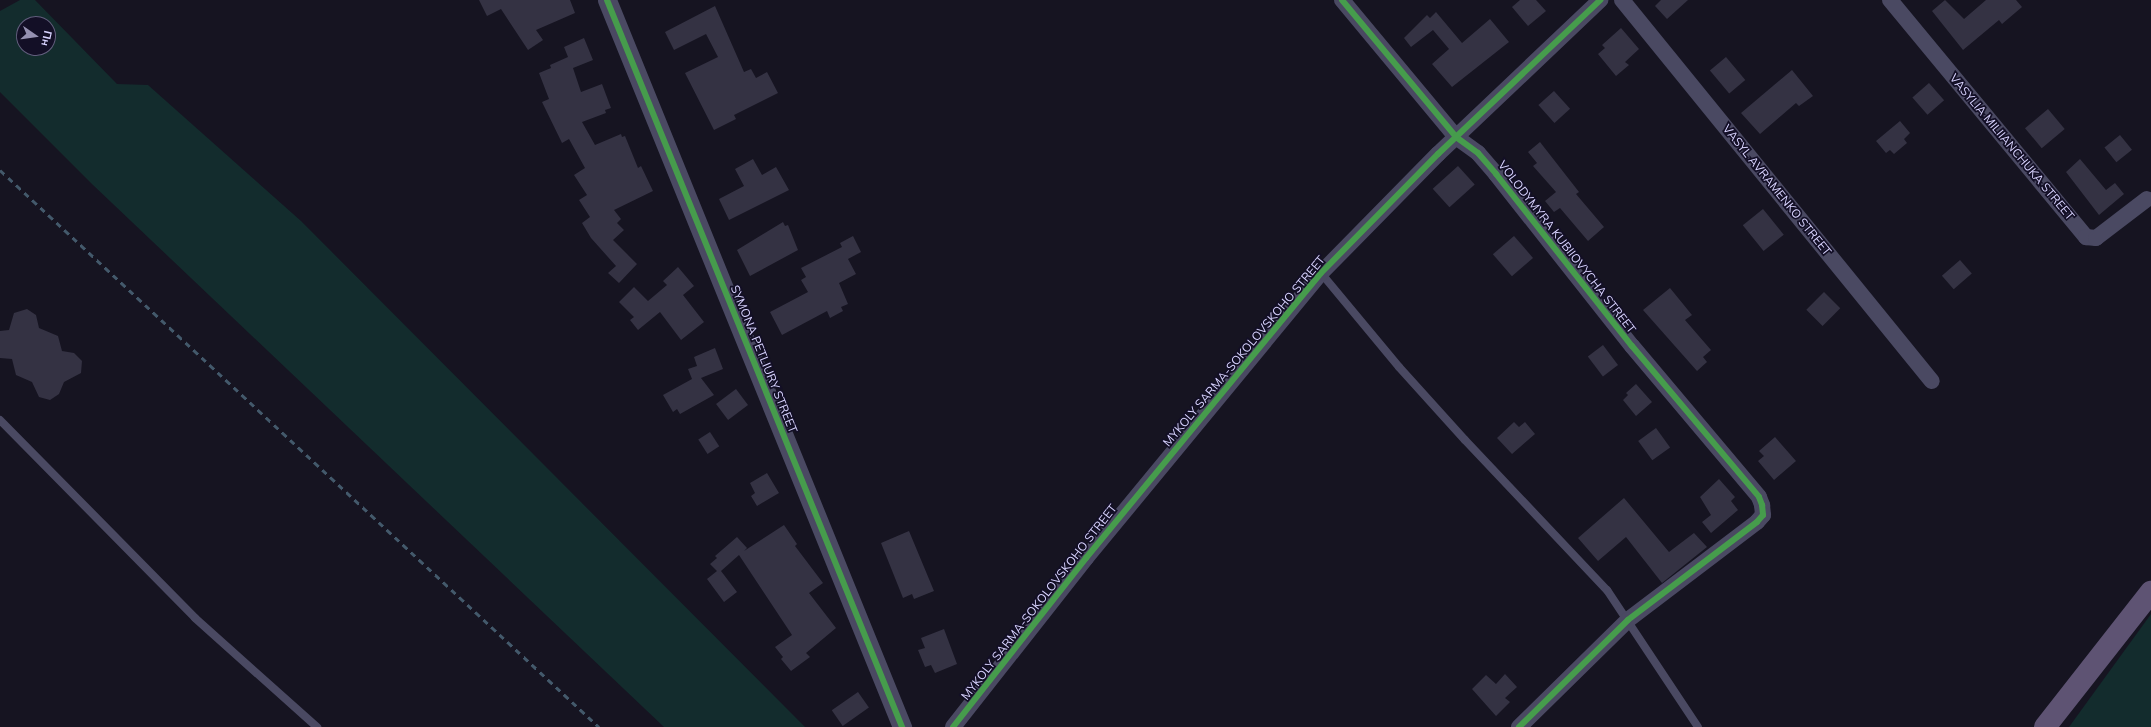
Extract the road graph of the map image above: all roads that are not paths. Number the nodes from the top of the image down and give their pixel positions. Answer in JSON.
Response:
{"nodes":[{"id":1,"x":607,"y":0,"type":"edge"},
{"id":2,"x":1342,"y":0,"type":"edge"},
{"id":3,"x":1600,"y":0,"type":"edge"},
{"id":4,"x":1622,"y":0,"type":"edge"},
{"id":5,"x":1890,"y":0,"type":"edge"},
{"id":6,"x":1456,"y":137,"type":"junction"},
{"id":7,"x":2147,"y":199,"type":"dead end"},
{"id":8,"x":1321,"y":273,"type":"junction"},
{"id":9,"x":1932,"y":381,"type":"dead end"},
{"id":10,"x":0,"y":420,"type":"edge"},
{"id":11,"x":2151,"y":592,"type":"edge"},
{"id":12,"x":1628,"y":620,"type":"junction"},
{"id":13,"x":317,"y":727,"type":"edge"},
{"id":14,"x":902,"y":727,"type":"edge"},
{"id":15,"x":953,"y":727,"type":"edge"},
{"id":16,"x":1519,"y":727,"type":"edge"},
{"id":17,"x":1698,"y":727,"type":"edge"},
{"id":18,"x":2045,"y":727,"type":"edge"}],
"edges":[{"from":1,"to":14,"type":"street","name":"SYMONA PETLIURY STREET"},
{"from":2,"to":6,"type":"street","name":"VOLODYMYRA KUBIIOVYCHA STREET"},
{"from":3,"to":6,"type":"street","name":"MYKOLY SARMA-SOKOLOVSKOHO STREET"},
{"from":4,"to":9,"type":"street","name":"VASYL AVRAMENKO STREET"},
{"from":5,"to":7,"type":"street","name":"VASYLIA MILIIANCHUKA STREET"},
{"from":6,"to":8,"type":"street","name":"MYKOLY SARMA-SOKOLOVSKOHO STREET"},
{"from":6,"to":12,"type":"street","name":"VOLODYMYRA KUBIIOVYCHA STREET"},
{"from":8,"to":12,"type":"lane"},
{"from":8,"to":15,"type":"street","name":"MYKOLY SARMA-SOKOLOVSKOHO STREET"},
{"from":10,"to":13,"type":"lane"},
{"from":11,"to":18,"type":"main road"},
{"from":12,"to":16,"type":"street"},
{"from":12,"to":17,"type":"lane"}]}
